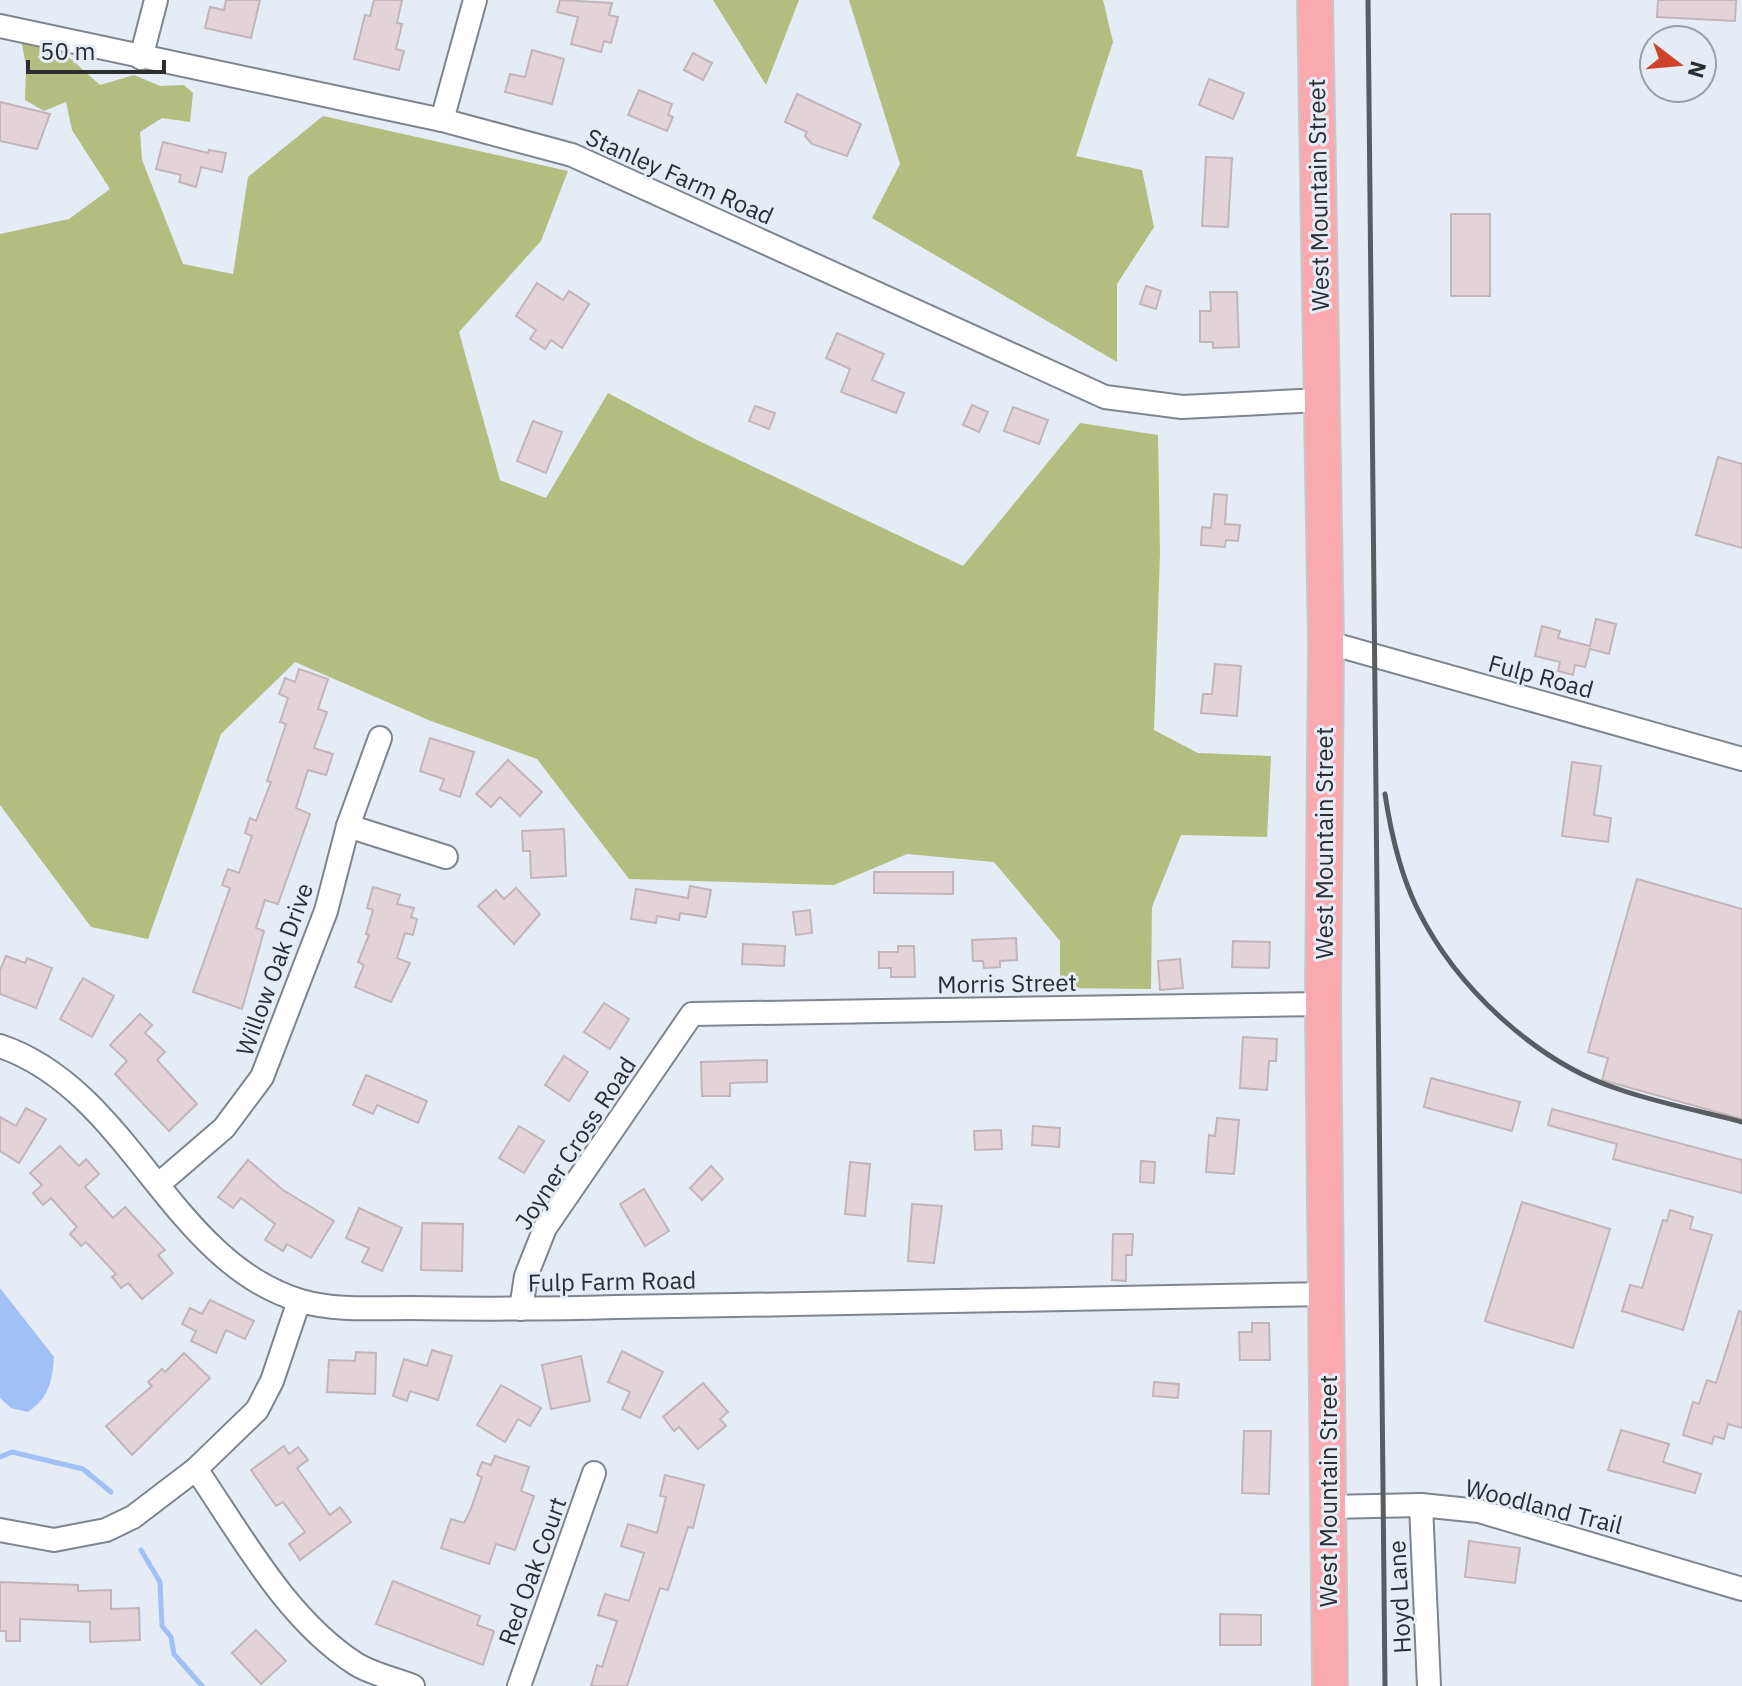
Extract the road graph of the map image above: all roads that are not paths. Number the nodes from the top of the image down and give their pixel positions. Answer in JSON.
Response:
{"nodes":[{"id":1,"x":156,"y":0,"type":"edge"},
{"id":2,"x":475,"y":0,"type":"edge"},
{"id":3,"x":1315,"y":0,"type":"edge"},
{"id":4,"x":0,"y":26,"type":"edge"},
{"id":5,"x":141,"y":58,"type":"junction"},
{"id":6,"x":442,"y":120,"type":"junction"},
{"id":7,"x":1320,"y":400,"type":"junction"},
{"id":8,"x":1326,"y":642,"type":"junction"},
{"id":9,"x":380,"y":738,"type":"dead end"},
{"id":10,"x":1742,"y":759,"type":"edge"},
{"id":11,"x":348,"y":826,"type":"junction"},
{"id":12,"x":446,"y":857,"type":"dead end"},
{"id":13,"x":1323,"y":1004,"type":"junction"},
{"id":14,"x":692,"y":1014,"type":"joint"},
{"id":15,"x":0,"y":1046,"type":"edge"},
{"id":16,"x":160,"y":1183,"type":"junction"},
{"id":17,"x":1327,"y":1294,"type":"junction"},
{"id":18,"x":299,"y":1301,"type":"junction"},
{"id":19,"x":521,"y":1309,"type":"junction"},
{"id":20,"x":196,"y":1469,"type":"junction"},
{"id":21,"x":594,"y":1473,"type":"dead end"},
{"id":22,"x":1421,"y":1505,"type":"junction"},
{"id":23,"x":1328,"y":1507,"type":"junction"},
{"id":24,"x":0,"y":1530,"type":"edge"},
{"id":25,"x":1742,"y":1589,"type":"edge"},
{"id":26,"x":413,"y":1686,"type":"edge"},
{"id":27,"x":519,"y":1686,"type":"edge"},
{"id":28,"x":1330,"y":1686,"type":"edge"},
{"id":29,"x":1429,"y":1686,"type":"edge"}],
"edges":[{"from":1,"to":5,"type":"street"},
{"from":2,"to":6,"type":"street"},
{"from":3,"to":7,"type":"main road","name":"West Mountain Street"},
{"from":4,"to":5,"type":"street","name":"Stanley Farm Road"},
{"from":5,"to":6,"type":"street","name":"Stanley Farm Road"},
{"from":6,"to":7,"type":"street","name":"Stanley Farm Road"},
{"from":7,"to":8,"type":"main road","name":"West Mountain Street"},
{"from":8,"to":10,"type":"street","name":"Fulp Road"},
{"from":8,"to":13,"type":"main road","name":"West Mountain Street"},
{"from":9,"to":11,"type":"street","name":"Willow Oak Drive"},
{"from":11,"to":12,"type":"street"},
{"from":11,"to":16,"type":"street","name":"Willow Oak Drive"},
{"from":13,"to":14,"type":"street","name":"Morris Street"},
{"from":13,"to":17,"type":"main road","name":"West Mountain Street"},
{"from":14,"to":19,"type":"street","name":"Joyner Cross Road"},
{"from":15,"to":16,"type":"street","name":"Fulp Farm Road"},
{"from":16,"to":18,"type":"street","name":"Fulp Farm Road"},
{"from":17,"to":19,"type":"street","name":"Fulp Farm Road"},
{"from":17,"to":23,"type":"main road","name":"West Mountain Street"},
{"from":18,"to":19,"type":"street","name":"Fulp Farm Road"},
{"from":18,"to":20,"type":"street"},
{"from":20,"to":24,"type":"street"},
{"from":20,"to":26,"type":"street"},
{"from":21,"to":27,"type":"street","name":"Red Oak Court"},
{"from":22,"to":23,"type":"street","name":"Woodland Trail"},
{"from":22,"to":25,"type":"street","name":"Woodland Trail"},
{"from":22,"to":29,"type":"street","name":"Hoyd Lane"},
{"from":23,"to":28,"type":"main road","name":"West Mountain Street"}]}
